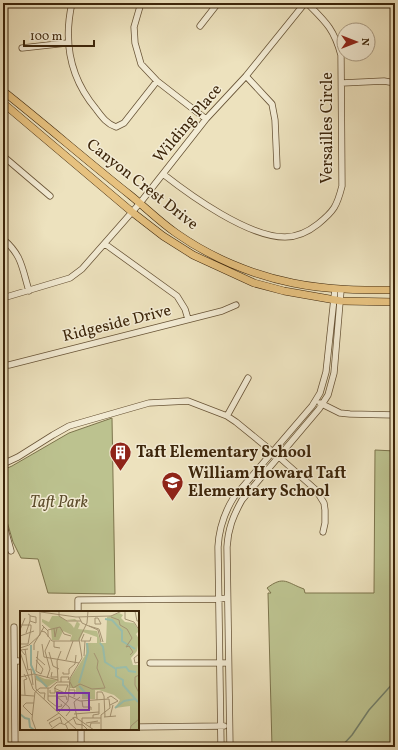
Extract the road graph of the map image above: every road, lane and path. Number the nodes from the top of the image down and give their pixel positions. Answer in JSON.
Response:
{"nodes":[{"id":1,"x":72,"y":3,"type":"edge"},
{"id":2,"x":141,"y":3,"type":"edge"},
{"id":3,"x":218,"y":3,"type":"edge"},
{"id":4,"x":306,"y":3,"type":"edge"},
{"id":5,"x":200,"y":26,"type":"dead end"},
{"id":6,"x":67,"y":43,"type":"junction"},
{"id":7,"x":22,"y":48,"type":"dead end"},
{"id":8,"x":246,"y":76,"type":"junction"},
{"id":9,"x":157,"y":81,"type":"junction"},
{"id":10,"x":342,"y":83,"type":"junction"},
{"id":11,"x":395,"y":83,"type":"edge"},
{"id":12,"x":3,"y":91,"type":"edge"},
{"id":13,"x":3,"y":102,"type":"edge"},
{"id":14,"x":206,"y":119,"type":"junction"},
{"id":15,"x":3,"y":156,"type":"edge"},
{"id":16,"x":276,"y":166,"type":"dead end"},
{"id":17,"x":163,"y":174,"type":"junction"},
{"id":18,"x":50,"y":196,"type":"dead end"},
{"id":19,"x":140,"y":203,"type":"junction"},
{"id":20,"x":132,"y":212,"type":"junction"},
{"id":21,"x":3,"y":239,"type":"edge"},
{"id":22,"x":105,"y":244,"type":"junction"},
{"id":23,"x":338,"y":290,"type":"junction"},
{"id":24,"x":395,"y":290,"type":"edge"},
{"id":25,"x":28,"y":291,"type":"junction"},
{"id":26,"x":3,"y":298,"type":"edge"},
{"id":27,"x":337,"y":300,"type":"junction"},
{"id":28,"x":395,"y":302,"type":"edge"},
{"id":29,"x":236,"y":305,"type":"dead end"},
{"id":30,"x":188,"y":319,"type":"junction"},
{"id":31,"x":3,"y":365,"type":"edge"},
{"id":32,"x":248,"y":378,"type":"dead end"},
{"id":33,"x":315,"y":400,"type":"junction"},
{"id":34,"x":322,"y":404,"type":"junction"},
{"id":35,"x":395,"y":415,"type":"edge"},
{"id":36,"x":227,"y":416,"type":"junction"},
{"id":37,"x":273,"y":452,"type":"junction"},
{"id":38,"x":279,"y":457,"type":"junction"},
{"id":39,"x":3,"y":464,"type":"edge"},
{"id":40,"x":3,"y":522,"type":"edge"},
{"id":41,"x":323,"y":532,"type":"dead end"},
{"id":42,"x":11,"y":551,"type":"dead end"},
{"id":43,"x":227,"y":598,"type":"junction"},
{"id":44,"x":219,"y":599,"type":"junction"},
{"id":45,"x":78,"y":611,"type":"edge"},
{"id":46,"x":14,"y":627,"type":"dead end"},
{"id":47,"x":18,"y":661,"type":"edge"},
{"id":48,"x":150,"y":663,"type":"dead end"},
{"id":49,"x":220,"y":663,"type":"junction"},
{"id":50,"x":228,"y":663,"type":"junction"},
{"id":51,"x":221,"y":726,"type":"junction"},
{"id":52,"x":229,"y":726,"type":"junction"},
{"id":53,"x":139,"y":727,"type":"edge"},
{"id":54,"x":81,"y":730,"type":"edge"},
{"id":55,"x":15,"y":747,"type":"edge"},
{"id":56,"x":81,"y":747,"type":"edge"},
{"id":57,"x":221,"y":747,"type":"edge"},
{"id":58,"x":230,"y":747,"type":"edge"}],
"edges":[{"from":1,"to":6,"type":"street"},
{"from":2,"to":9,"type":"street"},
{"from":3,"to":5,"type":"street"},
{"from":4,"to":8,"type":"street","name":"Wilding Place"},
{"from":4,"to":10,"type":"street","name":"Versailles Circle"},
{"from":6,"to":7,"type":"street"},
{"from":6,"to":9,"type":"street"},
{"from":8,"to":14,"type":"street","name":"Wilding Place"},
{"from":8,"to":16,"type":"street"},
{"from":9,"to":14,"type":"street"},
{"from":10,"to":11,"type":"street"},
{"from":10,"to":17,"type":"street","name":"Versailles Circle"},
{"from":12,"to":19,"type":"main road","name":"Canyon Crest Drive"},
{"from":13,"to":20,"type":"main road","name":"Canyon Crest Drive"},
{"from":14,"to":17,"type":"street","name":"Wilding Place"},
{"from":15,"to":18,"type":"street"},
{"from":17,"to":19,"type":"street","name":"Wilding Place"},
{"from":19,"to":20,"type":"street","name":"Wilding Place"},
{"from":19,"to":23,"type":"main road","name":"Canyon Crest Drive"},
{"from":20,"to":22,"type":"street","name":"Wilding Place"},
{"from":20,"to":27,"type":"main road","name":"Canyon Crest Drive"},
{"from":21,"to":25,"type":"street"},
{"from":22,"to":25,"type":"street","name":"Wilding Place"},
{"from":22,"to":30,"type":"street"},
{"from":23,"to":24,"type":"main road","name":"Canyon Crest Drive"},
{"from":23,"to":27,"type":"street"},
{"from":25,"to":26,"type":"street","name":"Wilding Place"},
{"from":27,"to":28,"type":"main road","name":"Canyon Crest Drive"},
{"from":27,"to":33,"type":"street"},
{"from":27,"to":34,"type":"street"},
{"from":29,"to":30,"type":"street","name":"Ridgeside Drive"},
{"from":30,"to":31,"type":"street","name":"Ridgeside Drive"},
{"from":32,"to":36,"type":"street"},
{"from":33,"to":34,"type":"street"},
{"from":33,"to":37,"type":"street"},
{"from":34,"to":35,"type":"street"},
{"from":34,"to":38,"type":"street"},
{"from":36,"to":37,"type":"street"},
{"from":36,"to":39,"type":"street"},
{"from":37,"to":38,"type":"street"},
{"from":37,"to":44,"type":"street"},
{"from":38,"to":41,"type":"street"},
{"from":38,"to":43,"type":"street"},
{"from":40,"to":42,"type":"street"},
{"from":43,"to":44,"type":"street"},
{"from":43,"to":50,"type":"street"},
{"from":44,"to":45,"type":"street"},
{"from":44,"to":49,"type":"street"},
{"from":46,"to":47,"type":"street"},
{"from":47,"to":55,"type":"street"},
{"from":48,"to":49,"type":"street"},
{"from":49,"to":50,"type":"street"},
{"from":49,"to":51,"type":"street"},
{"from":50,"to":52,"type":"street"},
{"from":51,"to":52,"type":"street"},
{"from":51,"to":53,"type":"street"},
{"from":51,"to":57,"type":"street"},
{"from":52,"to":58,"type":"street"},
{"from":54,"to":56,"type":"street"}]}
